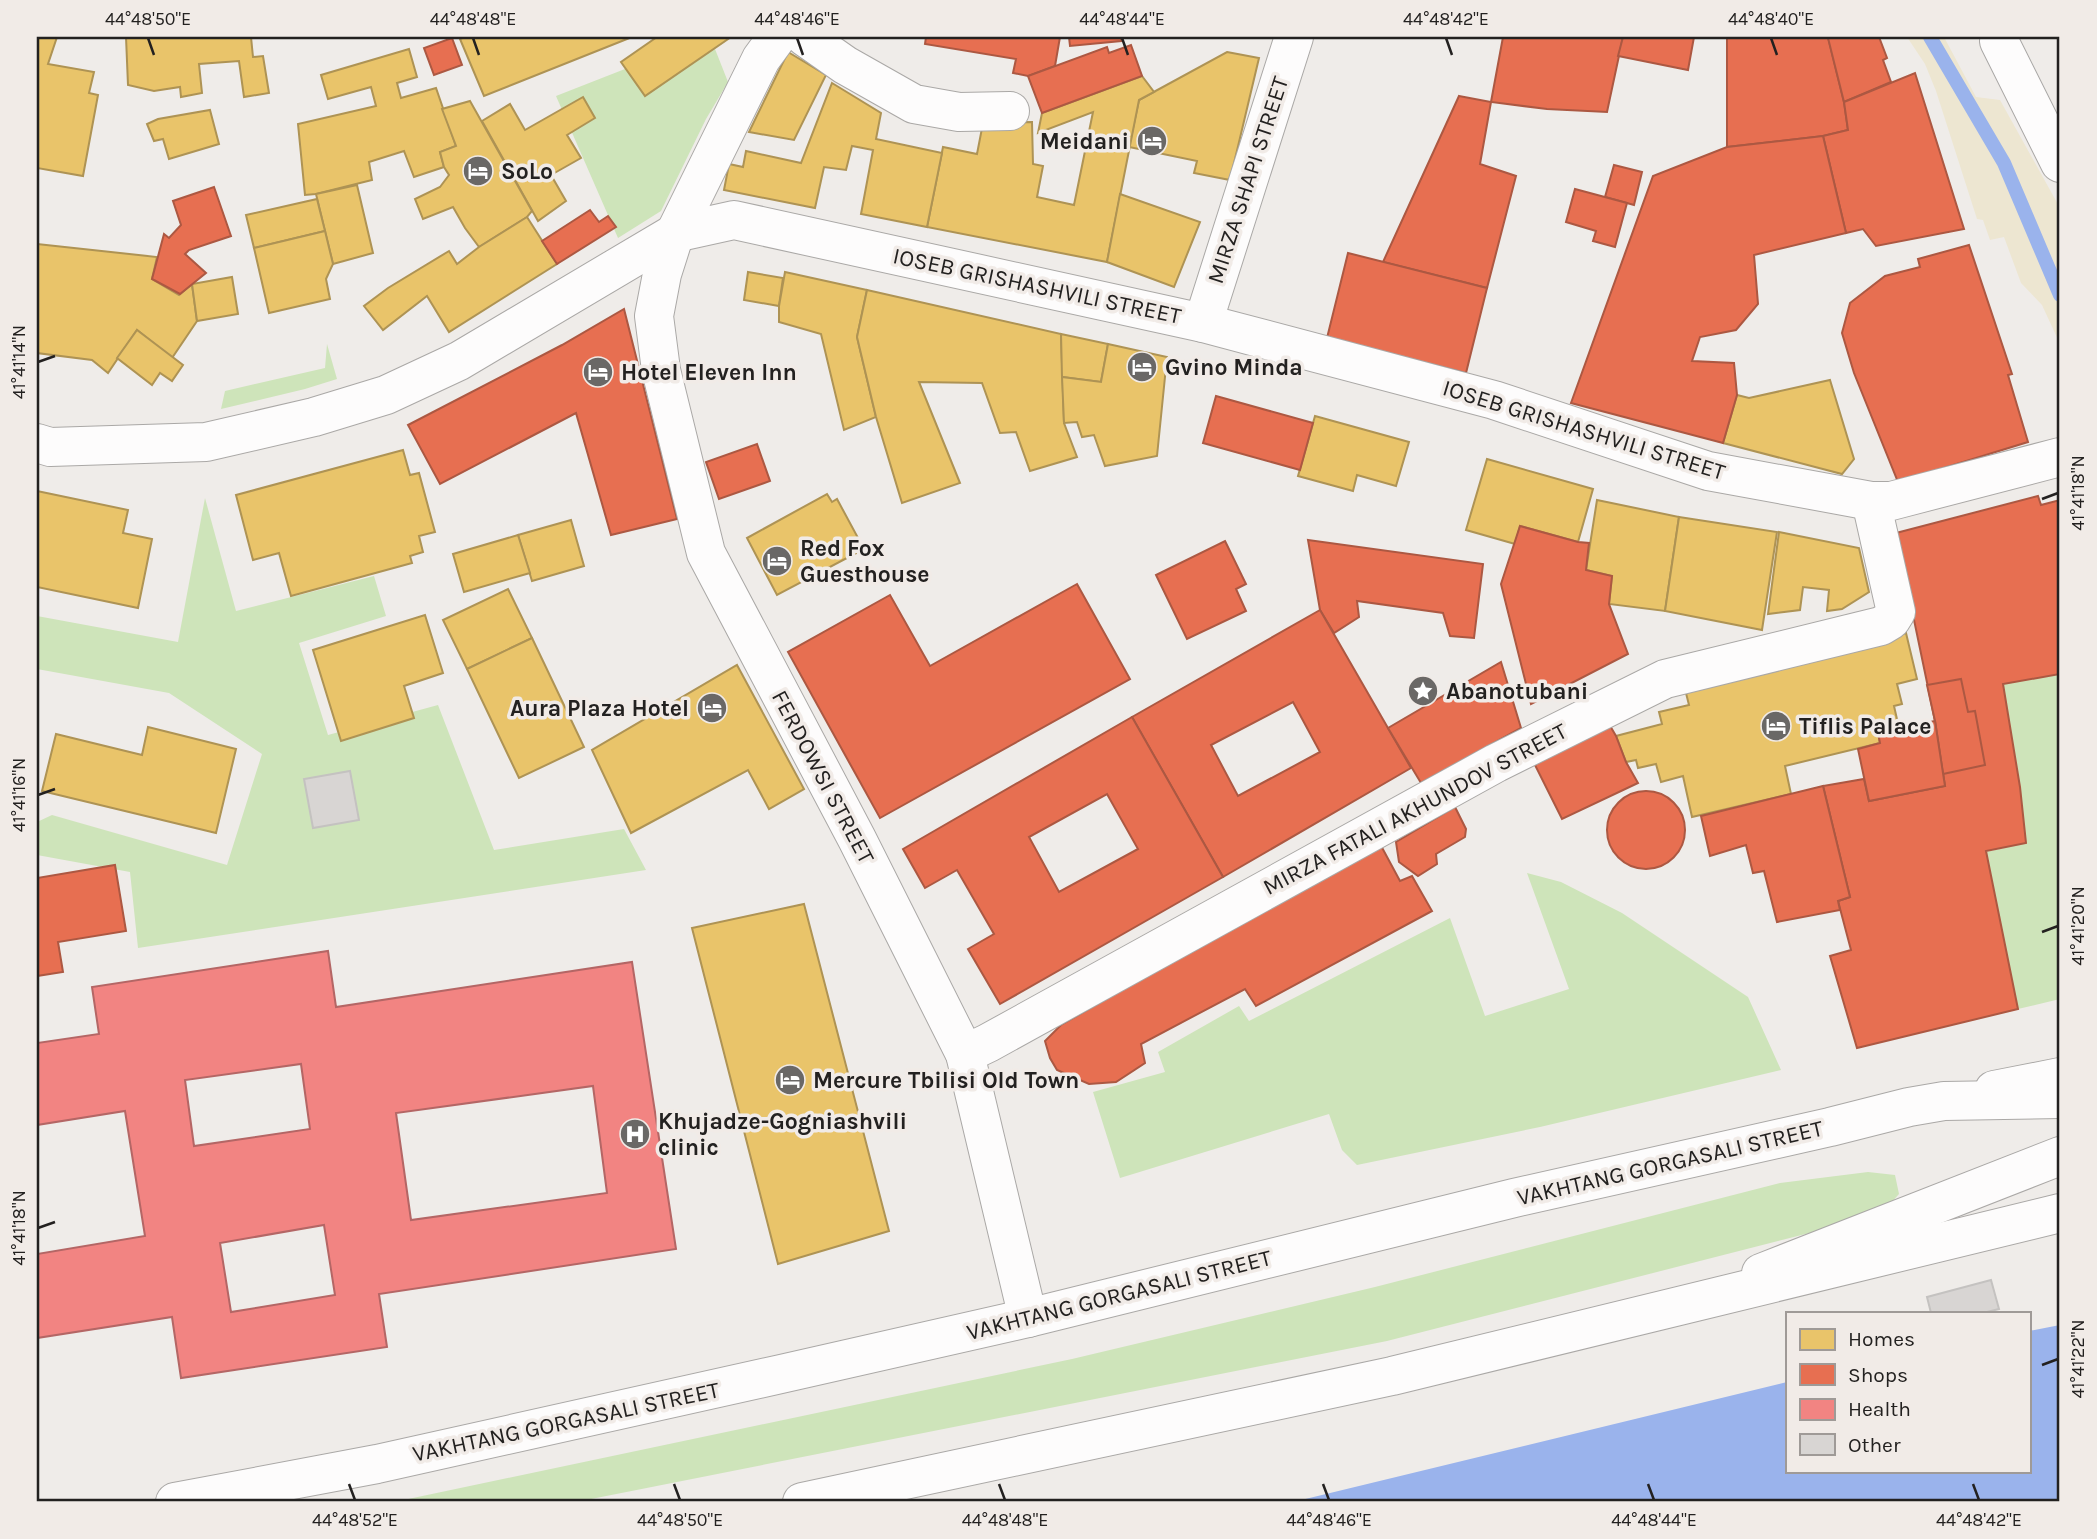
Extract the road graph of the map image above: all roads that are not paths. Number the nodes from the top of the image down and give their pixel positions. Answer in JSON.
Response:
{"nodes":[{"id":1,"x":777,"y":37,"type":"edge"},
{"id":2,"x":805,"y":37,"type":"edge"},
{"id":3,"x":1294,"y":37,"type":"edge"},
{"id":4,"x":1999,"y":41,"type":"dead end"},
{"id":5,"x":1010,"y":111,"type":"dead end"},
{"id":6,"x":2060,"y":163,"type":"edge"},
{"id":7,"x":675,"y":233,"type":"junction"},
{"id":8,"x":1203,"y":323,"type":"junction"},
{"id":9,"x":37,"y":443,"type":"edge"},
{"id":10,"x":2060,"y":457,"type":"edge"},
{"id":11,"x":1871,"y":501,"type":"junction"},
{"id":12,"x":965,"y":1054,"type":"junction"},
{"id":13,"x":2060,"y":1076,"type":"edge"},
{"id":14,"x":2060,"y":1099,"type":"edge"},
{"id":15,"x":1944,"y":1101,"type":"junction"},
{"id":16,"x":2060,"y":1156,"type":"edge"},
{"id":17,"x":2060,"y":1213,"type":"edge"},
{"id":18,"x":1681,"y":1305,"type":"junction"},
{"id":19,"x":1028,"y":1318,"type":"junction"},
{"id":20,"x":175,"y":1502,"type":"edge"},
{"id":21,"x":802,"y":1502,"type":"edge"}],
"edges":[{"from":1,"to":7,"type":"main road","name":"FERDOWSI STREET"},
{"from":2,"to":5,"type":"main road"},
{"from":3,"to":8,"type":"main road","name":"MIRZA SHAPI STREET"},
{"from":4,"to":6,"type":"main road"},
{"from":7,"to":8,"type":"main road","name":"IOSEB GRISHASHVILI STREET"},
{"from":7,"to":9,"type":"main road","name":"IOSEB GRISHASHVILI STREET"},
{"from":7,"to":12,"type":"main road","name":"FERDOWSI STREET"},
{"from":8,"to":11,"type":"main road","name":"IOSEB GRISHASHVILI STREET"},
{"from":10,"to":11,"type":"main road","name":"IOSEB GRISHASHVILI STREET"},
{"from":11,"to":12,"type":"main road","name":"MIRZA FATALI AKHUNDOV STREET"},
{"from":12,"to":19,"type":"main road","name":"FERDOWSI STREET"},
{"from":13,"to":15,"type":"main road","name":"VAKHTANG GORGASALI STREET"},
{"from":14,"to":15,"type":"main road"},
{"from":15,"to":19,"type":"main road","name":"VAKHTANG GORGASALI STREET"},
{"from":16,"to":18,"type":"main road"},
{"from":17,"to":18,"type":"main road"},
{"from":18,"to":21,"type":"main road"},
{"from":19,"to":20,"type":"main road","name":"VAKHTANG GORGASALI STREET"}]}
